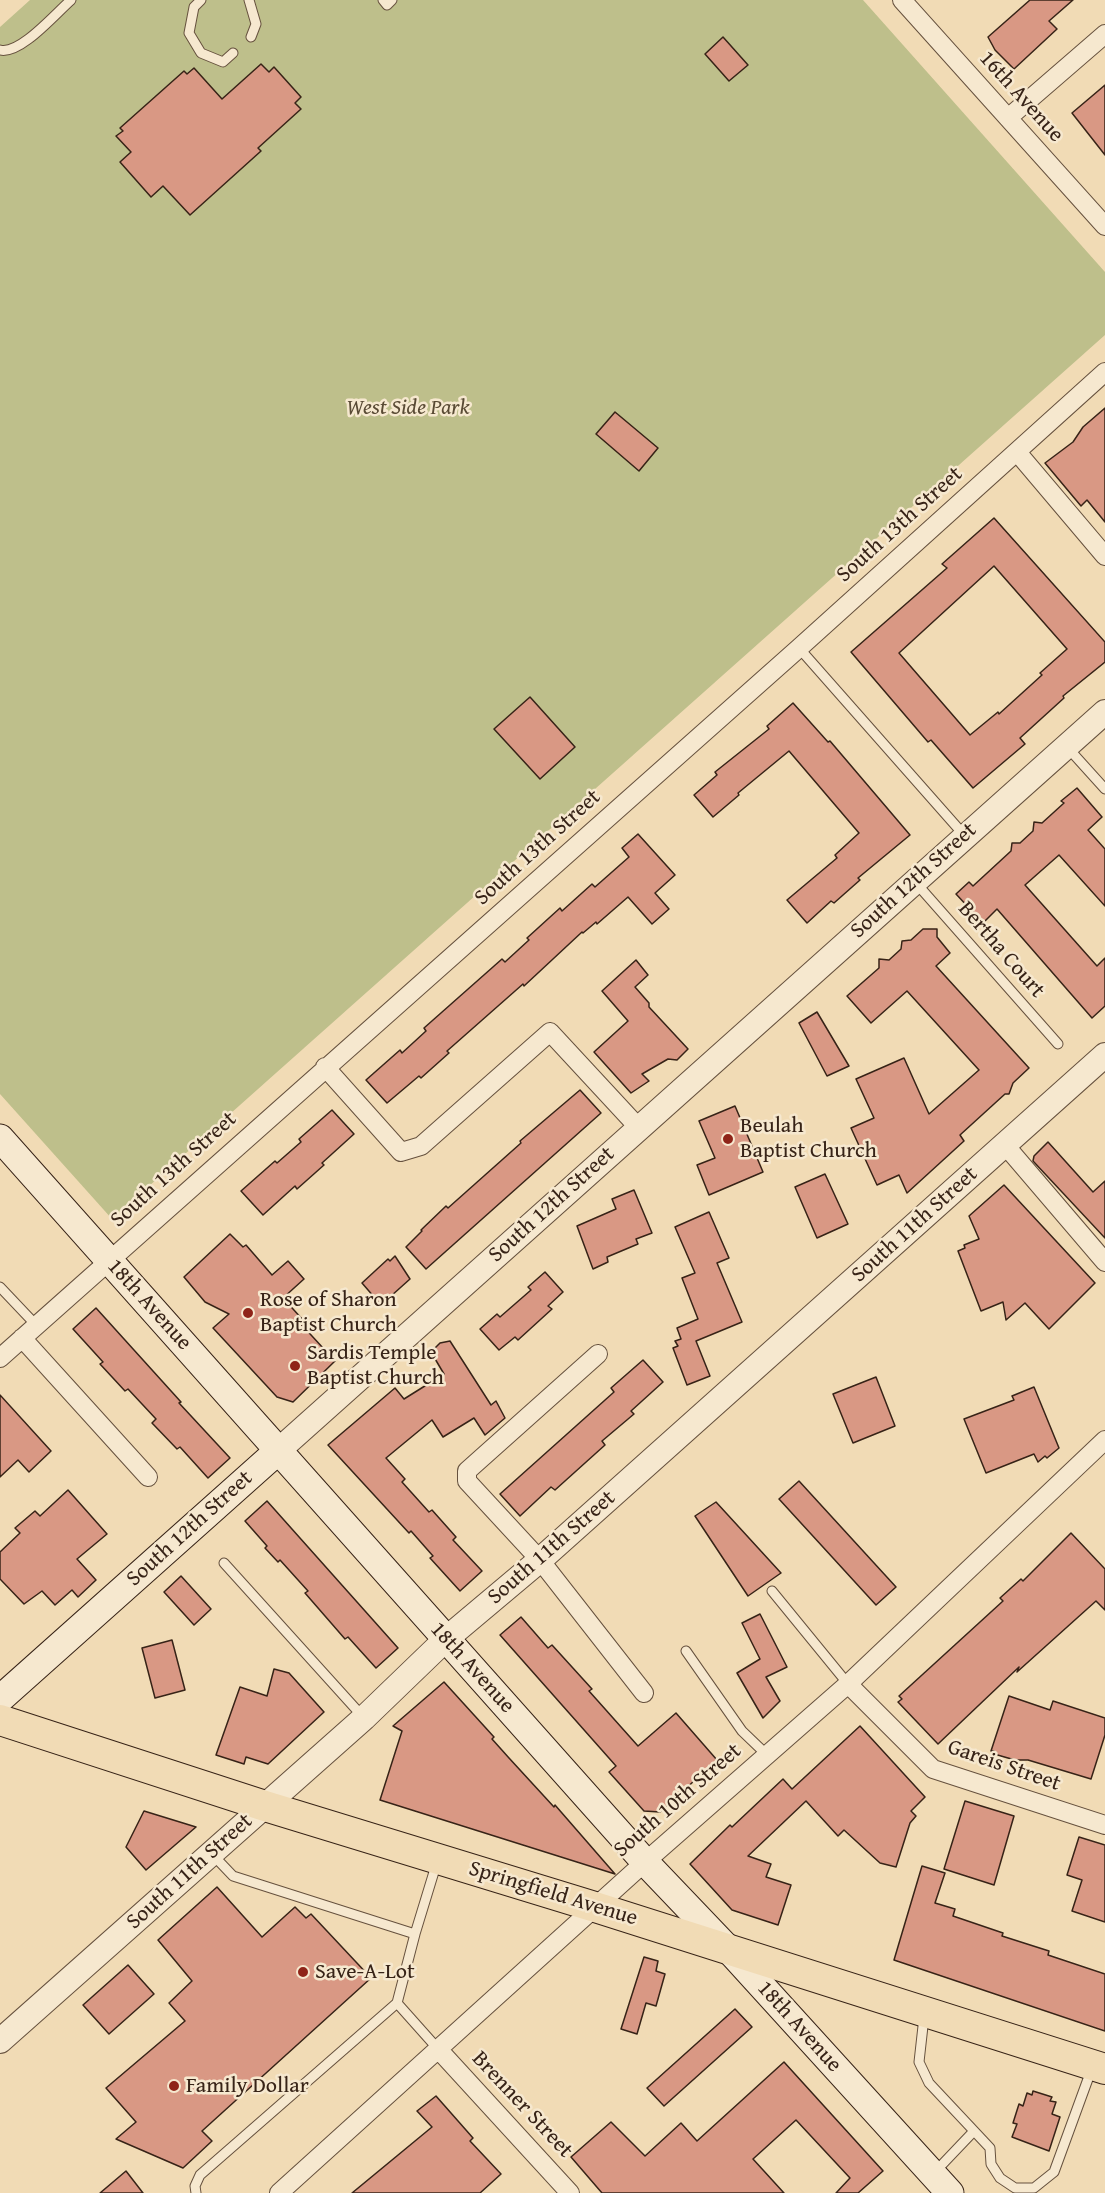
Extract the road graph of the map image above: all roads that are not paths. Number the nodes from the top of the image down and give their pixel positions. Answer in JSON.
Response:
{"nodes":[{"id":1,"x":70,"y":0,"type":"edge"},
{"id":2,"x":249,"y":0,"type":"edge"},
{"id":3,"x":383,"y":0,"type":"edge"},
{"id":4,"x":392,"y":0,"type":"edge"},
{"id":5,"x":902,"y":0,"type":"edge"},
{"id":6,"x":194,"y":2,"type":"edge"},
{"id":7,"x":1105,"y":34,"type":"edge"},
{"id":8,"x":251,"y":37,"type":"dead end"},
{"id":9,"x":0,"y":50,"type":"edge"},
{"id":10,"x":233,"y":53,"type":"dead end"},
{"id":11,"x":1008,"y":118,"type":"junction"},
{"id":12,"x":1105,"y":226,"type":"edge"},
{"id":13,"x":1105,"y":372,"type":"edge"},
{"id":14,"x":1017,"y":452,"type":"junction"},
{"id":15,"x":1105,"y":556,"type":"edge"},
{"id":16,"x":800,"y":648,"type":"junction"},
{"id":17,"x":1105,"y":712,"type":"edge"},
{"id":18,"x":1066,"y":746,"type":"junction"},
{"id":19,"x":1105,"y":789,"type":"edge"},
{"id":20,"x":965,"y":836,"type":"junction"},
{"id":21,"x":914,"y":881,"type":"junction"},
{"id":22,"x":1058,"y":1044,"type":"dead end"},
{"id":23,"x":1105,"y":1055,"type":"edge"},
{"id":24,"x":325,"y":1067,"type":"junction"},
{"id":25,"x":638,"y":1127,"type":"junction"},
{"id":26,"x":0,"y":1138,"type":"edge"},
{"id":27,"x":1005,"y":1145,"type":"junction"},
{"id":28,"x":109,"y":1260,"type":"junction"},
{"id":29,"x":1105,"y":1262,"type":"edge"},
{"id":30,"x":0,"y":1287,"type":"edge"},
{"id":31,"x":36,"y":1325,"type":"junction"},
{"id":32,"x":22,"y":1338,"type":"junction"},
{"id":33,"x":598,"y":1354,"type":"dead end"},
{"id":34,"x":0,"y":1358,"type":"edge"},
{"id":35,"x":1105,"y":1440,"type":"edge"},
{"id":36,"x":279,"y":1450,"type":"junction"},
{"id":37,"x":148,"y":1477,"type":"dead end"},
{"id":38,"x":540,"y":1560,"type":"junction"},
{"id":39,"x":224,"y":1563,"type":"dead end"},
{"id":40,"x":772,"y":1591,"type":"dead end"},
{"id":41,"x":446,"y":1640,"type":"junction"},
{"id":42,"x":686,"y":1651,"type":"dead end"},
{"id":43,"x":848,"y":1684,"type":"junction"},
{"id":44,"x":644,"y":1693,"type":"dead end"},
{"id":45,"x":0,"y":1699,"type":"edge"},
{"id":46,"x":364,"y":1718,"type":"junction"},
{"id":47,"x":0,"y":1720,"type":"edge"},
{"id":48,"x":767,"y":1755,"type":"junction"},
{"id":49,"x":265,"y":1806,"type":"junction"},
{"id":50,"x":1105,"y":1825,"type":"edge"},
{"id":51,"x":212,"y":1853,"type":"junction"},
{"id":52,"x":438,"y":1859,"type":"junction"},
{"id":53,"x":645,"y":1862,"type":"junction"},
{"id":54,"x":595,"y":1907,"type":"junction"},
{"id":55,"x":415,"y":1934,"type":"junction"},
{"id":56,"x":729,"y":1950,"type":"junction"},
{"id":57,"x":397,"y":2003,"type":"junction"},
{"id":58,"x":924,"y":2012,"type":"junction"},
{"id":59,"x":0,"y":2041,"type":"edge"},
{"id":60,"x":438,"y":2049,"type":"junction"},
{"id":61,"x":1099,"y":2067,"type":"edge"},
{"id":62,"x":974,"y":2131,"type":"junction"},
{"id":63,"x":941,"y":2184,"type":"edge"},
{"id":64,"x":196,"y":2193,"type":"edge"},
{"id":65,"x":279,"y":2193,"type":"edge"},
{"id":66,"x":570,"y":2193,"type":"edge"}],
"edges":[{"from":1,"to":9,"type":"lane"},
{"from":2,"to":8,"type":"lane"},
{"from":3,"to":4,"type":"lane"},
{"from":5,"to":11,"type":"street","name":"16th Avenue"},
{"from":6,"to":10,"type":"lane"},
{"from":7,"to":11,"type":"street"},
{"from":11,"to":12,"type":"street","name":"16th Avenue"},
{"from":13,"to":14,"type":"street","name":"South 13th Street"},
{"from":14,"to":15,"type":"street"},
{"from":14,"to":16,"type":"street","name":"South 13th Street"},
{"from":16,"to":20,"type":"lane"},
{"from":16,"to":24,"type":"street","name":"South 13th Street"},
{"from":17,"to":18,"type":"street","name":"South 12th Street"},
{"from":18,"to":19,"type":"lane"},
{"from":18,"to":20,"type":"street","name":"South 12th Street"},
{"from":20,"to":21,"type":"street","name":"South 12th Street"},
{"from":21,"to":22,"type":"lane","name":"Bertha Court"},
{"from":21,"to":25,"type":"street","name":"South 12th Street"},
{"from":23,"to":27,"type":"street","name":"South 11th Street"},
{"from":24,"to":25,"type":"street"},
{"from":24,"to":28,"type":"street","name":"South 13th Street"},
{"from":25,"to":36,"type":"street","name":"South 12th Street"},
{"from":26,"to":28,"type":"main road","name":"18th Avenue"},
{"from":27,"to":29,"type":"street"},
{"from":27,"to":38,"type":"street","name":"South 11th Street"},
{"from":28,"to":31,"type":"street","name":"South 13th Street"},
{"from":28,"to":36,"type":"main road","name":"18th Avenue"},
{"from":30,"to":31,"type":"lane"},
{"from":31,"to":32,"type":"street","name":"South 13th Street"},
{"from":32,"to":34,"type":"street","name":"South 13th Street"},
{"from":32,"to":37,"type":"street"},
{"from":33,"to":38,"type":"street"},
{"from":35,"to":43,"type":"street","name":"South 10th Street"},
{"from":36,"to":41,"type":"main road","name":"18th Avenue"},
{"from":36,"to":45,"type":"main road","name":"South 12th Street"},
{"from":38,"to":41,"type":"street","name":"South 11th Street"},
{"from":38,"to":44,"type":"street"},
{"from":39,"to":46,"type":"lane"},
{"from":40,"to":43,"type":"lane"},
{"from":41,"to":46,"type":"street","name":"South 11th Street"},
{"from":41,"to":53,"type":"main road","name":"18th Avenue"},
{"from":42,"to":48,"type":"lane"},
{"from":43,"to":48,"type":"street","name":"South 10th Street"},
{"from":43,"to":50,"type":"street","name":"Gareis Street"},
{"from":46,"to":49,"type":"street","name":"South 11th Street"},
{"from":47,"to":49,"type":"main road","name":"Springfield Avenue"},
{"from":48,"to":53,"type":"street","name":"South 10th Street"},
{"from":49,"to":51,"type":"street","name":"South 11th Street"},
{"from":49,"to":52,"type":"main road","name":"Springfield Avenue"},
{"from":51,"to":55,"type":"lane"},
{"from":51,"to":59,"type":"street","name":"South 11th Street"},
{"from":52,"to":54,"type":"main road","name":"Springfield Avenue"},
{"from":52,"to":55,"type":"lane"},
{"from":53,"to":54,"type":"street","name":"South 10th Street"},
{"from":53,"to":56,"type":"main road","name":"18th Avenue"},
{"from":54,"to":56,"type":"main road","name":"Springfield Avenue"},
{"from":54,"to":60,"type":"street","name":"South 10th Street"},
{"from":55,"to":57,"type":"lane"},
{"from":56,"to":58,"type":"main road","name":"Springfield Avenue"},
{"from":56,"to":63,"type":"main road","name":"18th Avenue"},
{"from":57,"to":60,"type":"lane"},
{"from":57,"to":64,"type":"lane"},
{"from":58,"to":61,"type":"main road","name":"Springfield Avenue"},
{"from":58,"to":62,"type":"lane"},
{"from":60,"to":65,"type":"street","name":"South 10th Street"},
{"from":60,"to":66,"type":"street","name":"Brenner Street"},
{"from":61,"to":62,"type":"lane"},
{"from":62,"to":63,"type":"lane"}]}
